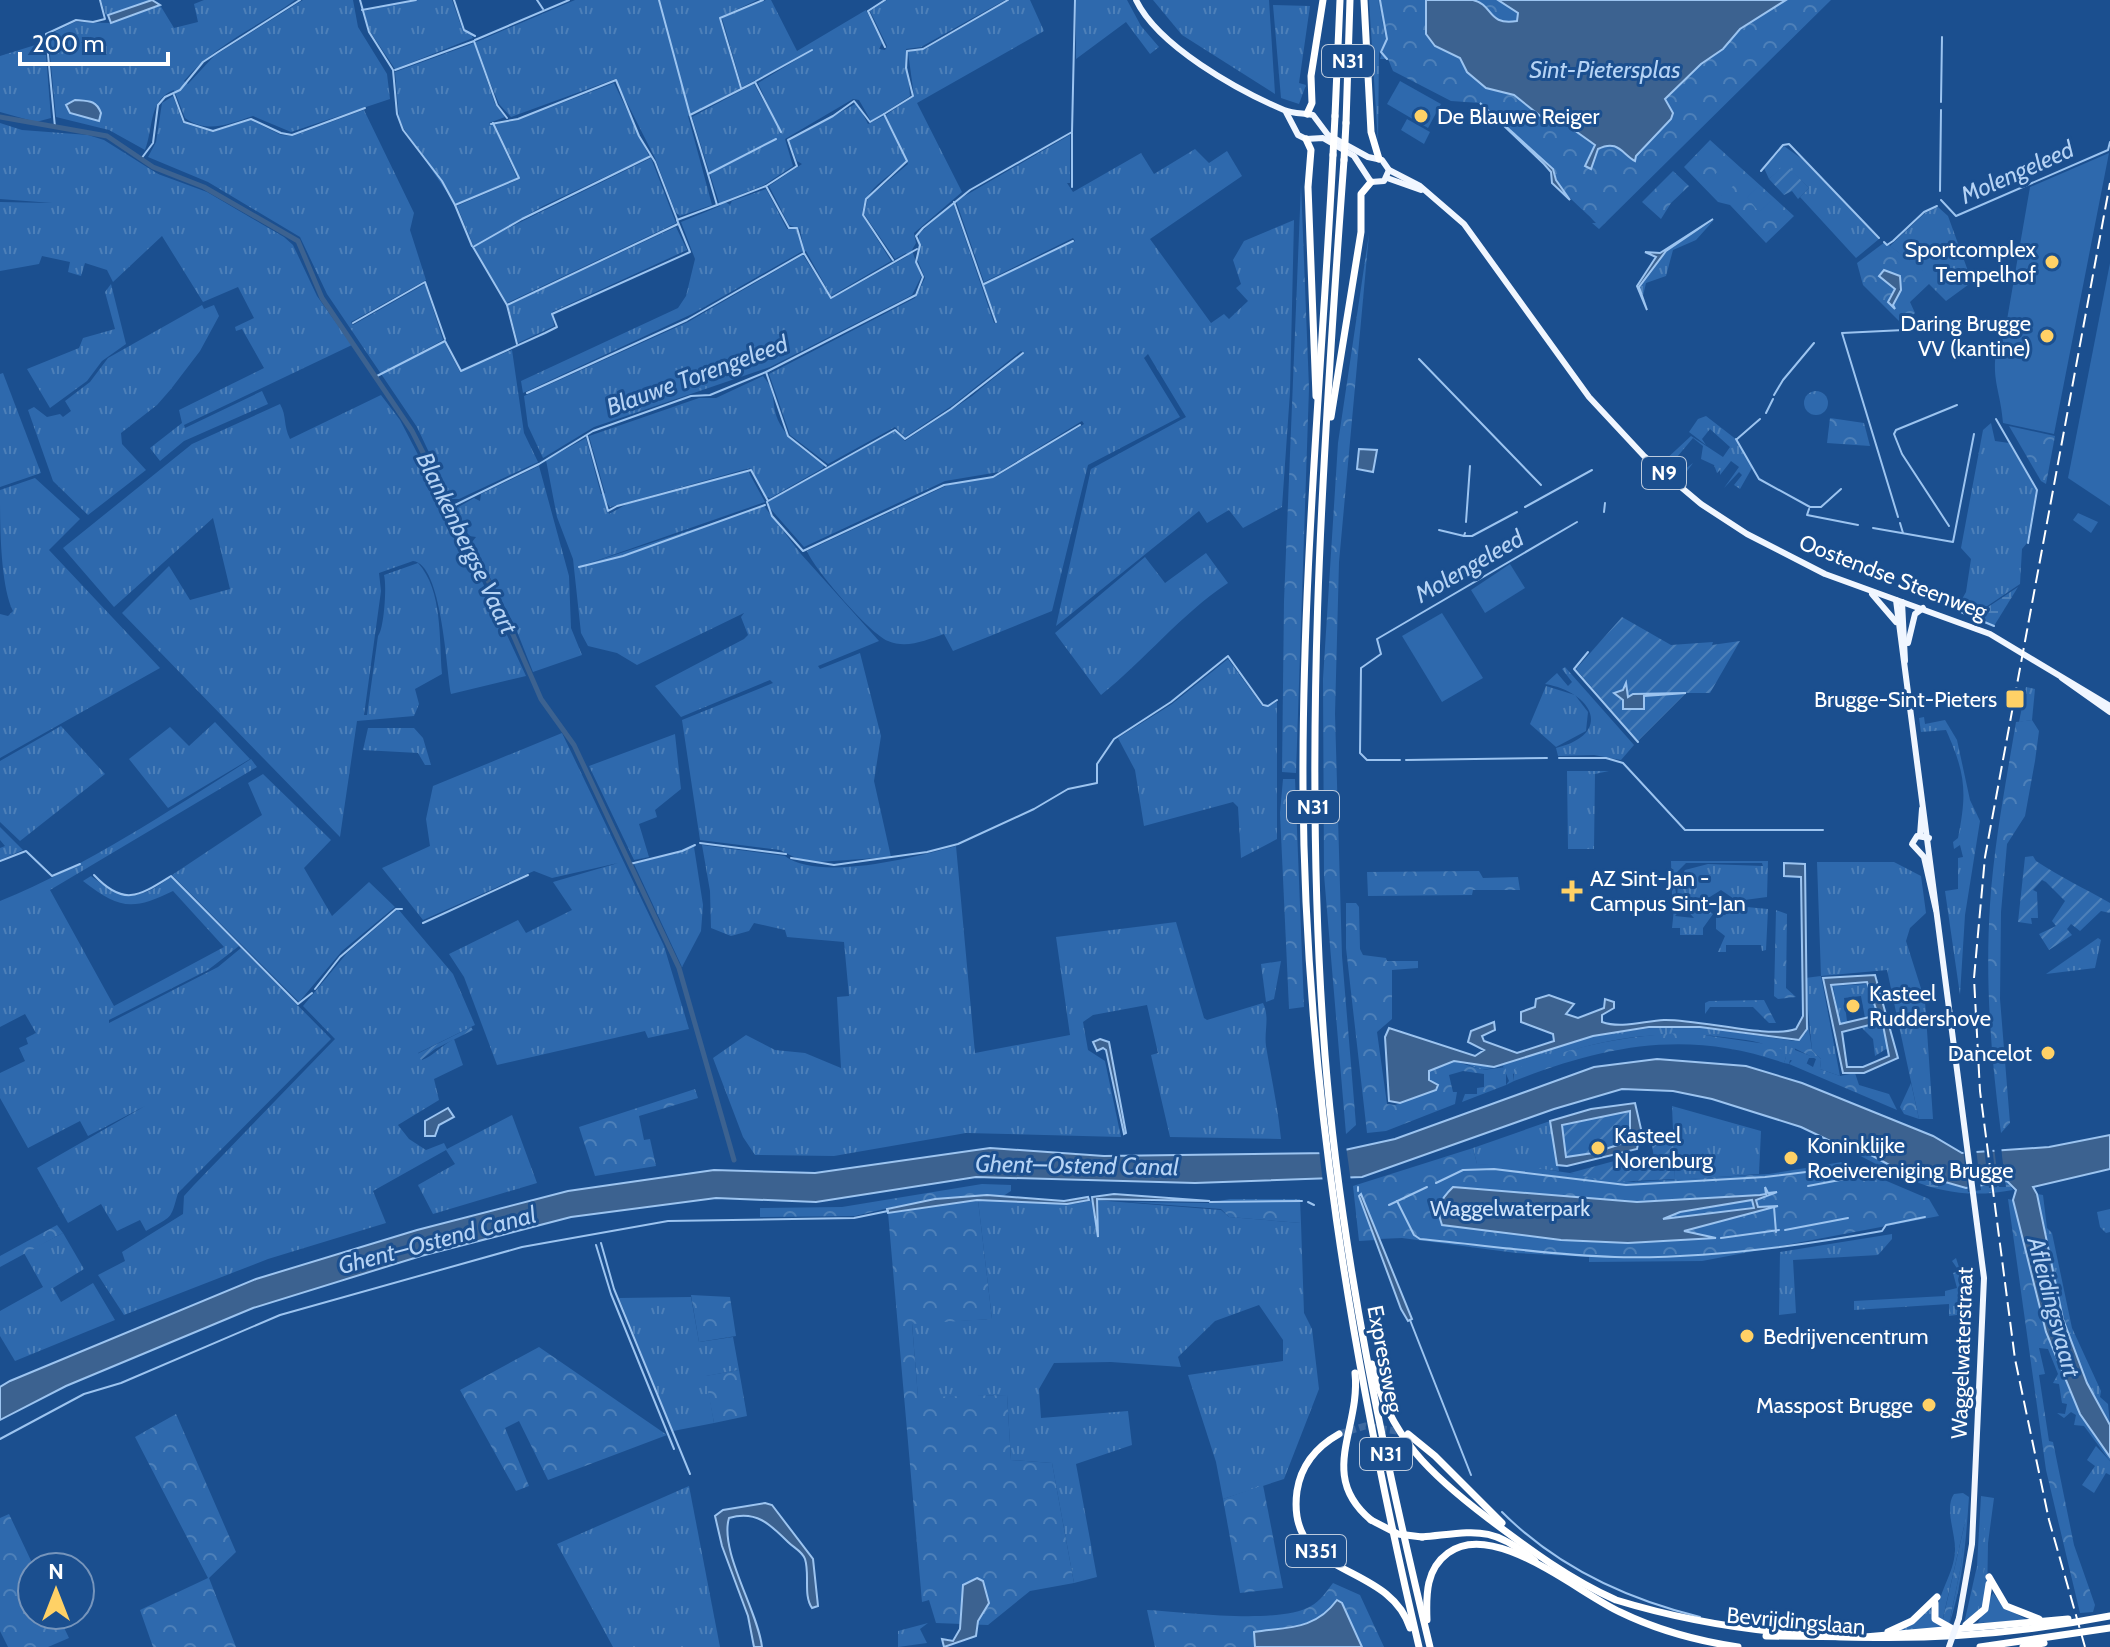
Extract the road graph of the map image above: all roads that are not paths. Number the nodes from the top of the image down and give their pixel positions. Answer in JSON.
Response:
{"nodes":[{"id":1,"x":1136,"y":0,"type":"edge"},
{"id":2,"x":1323,"y":0,"type":"edge"},
{"id":3,"x":1340,"y":0,"type":"edge"},
{"id":4,"x":1350,"y":0,"type":"edge"},
{"id":5,"x":1364,"y":0,"type":"edge"},
{"id":6,"x":1285,"y":111,"type":"junction"},
{"id":7,"x":1304,"y":114,"type":"junction"},
{"id":8,"x":1295,"y":123,"type":"junction"},
{"id":9,"x":1306,"y":139,"type":"junction"},
{"id":10,"x":1379,"y":159,"type":"junction"},
{"id":11,"x":1389,"y":170,"type":"junction"},
{"id":12,"x":1387,"y":178,"type":"junction"},
{"id":13,"x":1371,"y":182,"type":"junction"},
{"id":14,"x":1424,"y":191,"type":"junction"},
{"id":15,"x":1319,"y":406,"type":"junction"},
{"id":16,"x":1327,"y":431,"type":"junction"},
{"id":17,"x":1868,"y":591,"type":"junction"},
{"id":18,"x":1899,"y":601,"type":"junction"},
{"id":19,"x":1923,"y":608,"type":"junction"},
{"id":20,"x":1898,"y":625,"type":"junction"},
{"id":21,"x":1906,"y":650,"type":"junction"},
{"id":22,"x":1905,"y":661,"type":"junction"},
{"id":23,"x":2110,"y":709,"type":"edge"},
{"id":24,"x":1923,"y":801,"type":"junction"},
{"id":25,"x":1920,"y":835,"type":"junction"},
{"id":26,"x":1929,"y":838,"type":"junction"},
{"id":27,"x":1925,"y":851,"type":"junction"},
{"id":28,"x":1328,"y":1127,"type":"junction"},
{"id":29,"x":1364,"y":1343,"type":"junction"},
{"id":30,"x":1356,"y":1355,"type":"junction"},
{"id":31,"x":1339,"y":1434,"type":"tunnel mouth"},
{"id":32,"x":1408,"y":1434,"type":"tunnel mouth"},
{"id":33,"x":1531,"y":1549,"type":"junction"},
{"id":34,"x":1545,"y":1570,"type":"junction"},
{"id":35,"x":2110,"y":1614,"type":"edge"},
{"id":36,"x":2057,"y":1620,"type":"junction"},
{"id":37,"x":1956,"y":1629,"type":"junction"},
{"id":38,"x":2110,"y":1629,"type":"edge"},
{"id":39,"x":1854,"y":1637,"type":"junction"},
{"id":40,"x":1747,"y":1638,"type":"junction"},
{"id":41,"x":1429,"y":1643,"type":"edge"},
{"id":42,"x":2042,"y":1643,"type":"junction"},
{"id":43,"x":1418,"y":1647,"type":"edge"},
{"id":44,"x":1738,"y":1647,"type":"edge"},
{"id":45,"x":1949,"y":1647,"type":"edge"},
{"id":46,"x":1980,"y":1647,"type":"edge"},
{"id":47,"x":2023,"y":1647,"type":"edge"},
{"id":48,"x":2034,"y":1647,"type":"edge"}],
"edges":[{"from":1,"to":6,"type":"main road"},
{"from":2,"to":7,"type":"highway"},
{"from":3,"to":15,"type":"highway","number":"N31","bridge":true},
{"from":4,"to":16,"type":"highway","number":"N31","bridge":true},
{"from":5,"to":10,"type":"highway"},
{"from":6,"to":7,"type":"main road"},
{"from":6,"to":8,"type":"main road"},
{"from":7,"to":8,"type":"main road"},
{"from":7,"to":10,"type":"main road"},
{"from":8,"to":9,"type":"main road"},
{"from":9,"to":13,"type":"main road"},
{"from":9,"to":15,"type":"highway"},
{"from":10,"to":11,"type":"main road","name":"Oostendse Steenweg","number":"N9"},
{"from":11,"to":12,"type":"main road"},
{"from":11,"to":14,"type":"main road","name":"Oostendse Steenweg","number":"N9"},
{"from":12,"to":13,"type":"main road"},
{"from":12,"to":14,"type":"main road","name":"Oostendse Steenweg","number":"N9"},
{"from":13,"to":16,"type":"highway"},
{"from":14,"to":17,"type":"main road","name":"Oostendse Steenweg","number":"N9"},
{"from":15,"to":28,"type":"highway","number":"N31"},
{"from":16,"to":28,"type":"highway","number":"N31"},
{"from":17,"to":18,"type":"main road","name":"Oostendse Steenweg","number":"N9"},
{"from":17,"to":20,"type":"main road"},
{"from":18,"to":19,"type":"main road","name":"Oostendse Steenweg","number":"N9"},
{"from":18,"to":20,"type":"main road","name":"Waggelwaterstraat"},
{"from":18,"to":21,"type":"main road","name":"Waggelwaterstraat"},
{"from":19,"to":21,"type":"main road"},
{"from":19,"to":23,"type":"main road","name":"Oostendse Steenweg","number":"N9"},
{"from":20,"to":22,"type":"main road","name":"Waggelwaterstraat"},
{"from":21,"to":22,"type":"main road","name":"Waggelwaterstraat"},
{"from":22,"to":24,"type":"main road","name":"Waggelwaterstraat"},
{"from":24,"to":25,"type":"main road","name":"Waggelwaterstraat"},
{"from":24,"to":26,"type":"main road","name":"Waggelwaterstraat"},
{"from":25,"to":26,"type":"main road"},
{"from":25,"to":27,"type":"main road","name":"Waggelwaterstraat"},
{"from":26,"to":27,"type":"main road","name":"Waggelwaterstraat"},
{"from":27,"to":45,"type":"main road","name":"Waggelwaterstraat","bridge":true},
{"from":28,"to":29,"type":"highway","name":"Expressweg","number":"N31"},
{"from":28,"to":30,"type":"highway","name":"Expressweg","number":"N31"},
{"from":29,"to":33,"type":"highway","name":"Bevrijdingslaan"},
{"from":29,"to":41,"type":"highway","name":"Expressweg","number":"N31"},
{"from":30,"to":34,"type":"highway","number":"N351","bridge":true},
{"from":30,"to":43,"type":"highway","name":"Expressweg","number":"N31"},
{"from":31,"to":43,"type":"highway","number":"N351"},
{"from":32,"to":33,"type":"highway"},
{"from":33,"to":40,"type":"highway","name":"Bevrijdingslaan"},
{"from":34,"to":41,"type":"highway","number":"N351"},
{"from":34,"to":44,"type":"highway","name":"Bevrijdingslaan","number":"N351"},
{"from":35,"to":36,"type":"highway"},
{"from":35,"to":40,"type":"highway","name":"Bevrijdingslaan"},
{"from":36,"to":37,"type":"highway"},
{"from":36,"to":37,"type":"highway"},
{"from":37,"to":39,"type":"highway"},
{"from":37,"to":39,"type":"highway"},
{"from":38,"to":42,"type":"highway"},
{"from":38,"to":46,"type":"highway"},
{"from":39,"to":40,"type":"highway"},
{"from":42,"to":47,"type":"highway"},
{"from":42,"to":48,"type":"highway"}]}
